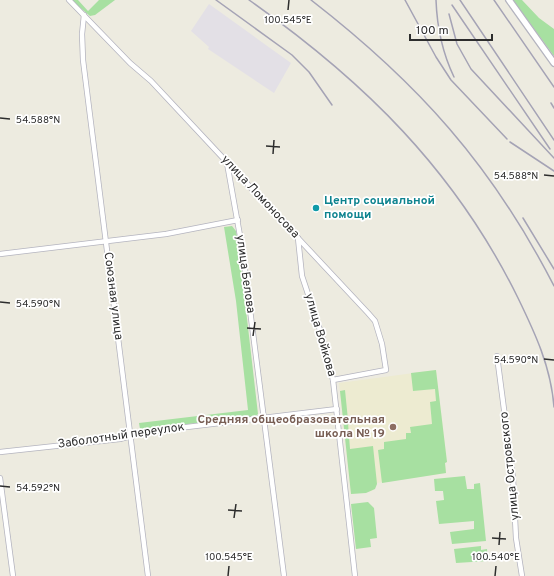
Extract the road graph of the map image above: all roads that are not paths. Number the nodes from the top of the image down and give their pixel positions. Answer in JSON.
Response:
{"nodes":[{"id":1,"x":69,"y":0,"type":"edge"},
{"id":2,"x":509,"y":0,"type":"edge"},
{"id":3,"x":84,"y":15,"type":"junction"},
{"id":4,"x":554,"y":63,"type":"edge"},
{"id":5,"x":227,"y":163,"type":"junction"},
{"id":6,"x":238,"y":220,"type":"junction"},
{"id":7,"x":298,"y":238,"type":"junction"},
{"id":8,"x":106,"y":241,"type":"junction"},
{"id":9,"x":0,"y":254,"type":"edge"},
{"id":10,"x":497,"y":356,"type":"dead end"},
{"id":11,"x":333,"y":380,"type":"junction"},
{"id":12,"x":337,"y":409,"type":"junction"},
{"id":13,"x":264,"y":418,"type":"junction"},
{"id":14,"x":132,"y":436,"type":"junction"},
{"id":15,"x":0,"y":452,"type":"edge"},
{"id":16,"x":0,"y":478,"type":"edge"},
{"id":17,"x":13,"y":576,"type":"edge"},
{"id":18,"x":148,"y":576,"type":"edge"},
{"id":19,"x":284,"y":576,"type":"edge"},
{"id":20,"x":355,"y":576,"type":"edge"},
{"id":21,"x":522,"y":576,"type":"edge"}],
"edges":[{"from":1,"to":3,"type":"street","name":"улица Ломоносова"},
{"from":2,"to":4,"type":"street"},
{"from":3,"to":5,"type":"street","name":"улица Ломоносова"},
{"from":3,"to":8,"type":"street","name":"Союзная улица"},
{"from":5,"to":6,"type":"street","name":"улица Белова"},
{"from":5,"to":7,"type":"street","name":"улица Ломоносова"},
{"from":6,"to":8,"type":"street"},
{"from":6,"to":13,"type":"street","name":"улица Белова"},
{"from":7,"to":11,"type":"street","name":"улица Войкова"},
{"from":7,"to":11,"type":"street","name":"улица Ломоносова"},
{"from":8,"to":9,"type":"street"},
{"from":8,"to":14,"type":"street","name":"Союзная улица"},
{"from":10,"to":21,"type":"street","name":"улица Островского"},
{"from":11,"to":12,"type":"street","name":"улица Войкова"},
{"from":12,"to":13,"type":"street","name":"Заболотный переулок"},
{"from":12,"to":20,"type":"street","name":"улица Войкова"},
{"from":13,"to":14,"type":"street","name":"Заболотный переулок"},
{"from":13,"to":19,"type":"street","name":"улица Белова"},
{"from":14,"to":15,"type":"street","name":"Заболотный переулок"},
{"from":14,"to":18,"type":"street","name":"Союзная улица"},
{"from":16,"to":17,"type":"street"}]}
